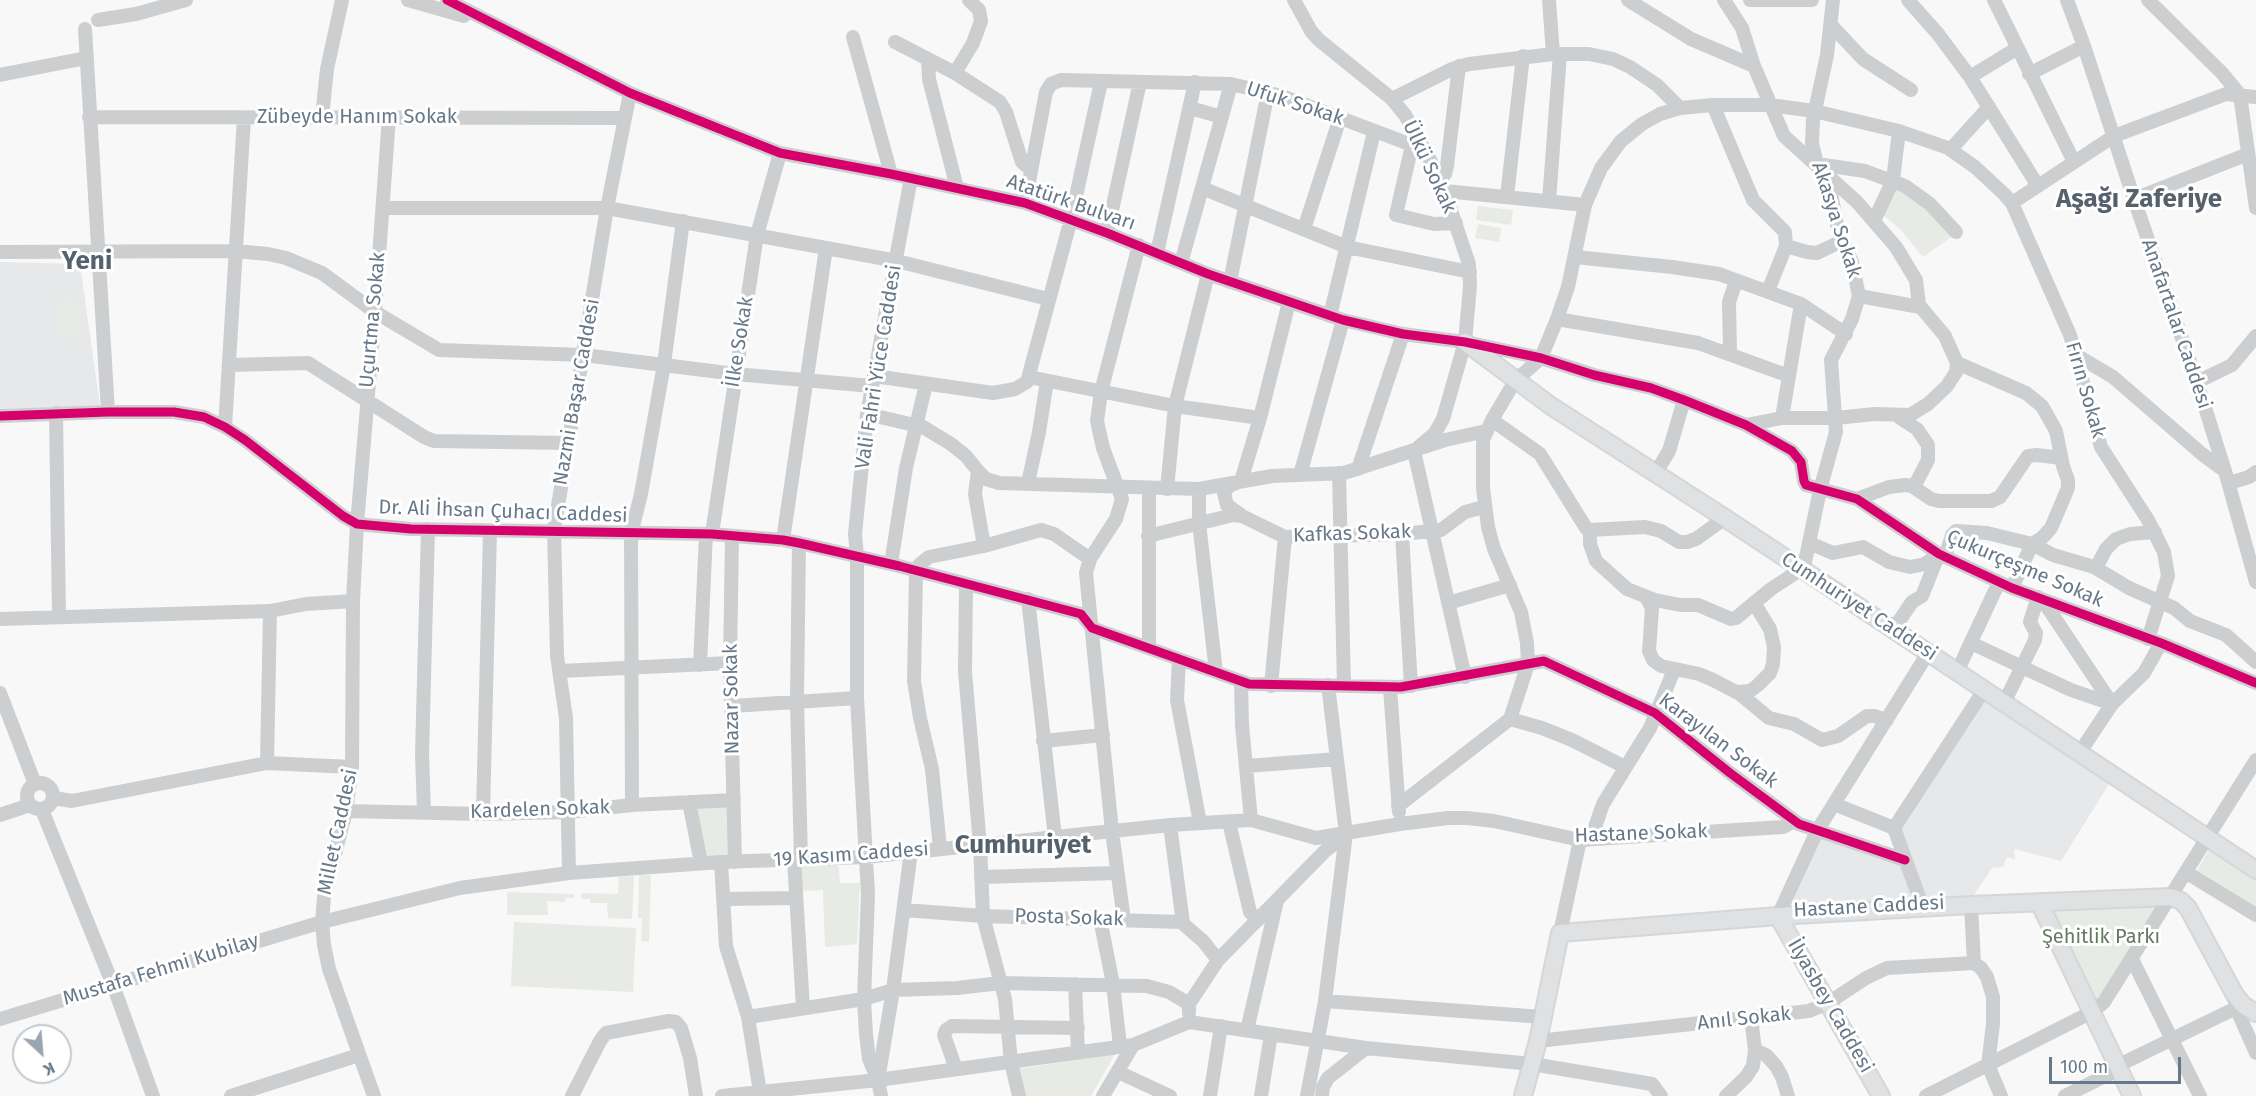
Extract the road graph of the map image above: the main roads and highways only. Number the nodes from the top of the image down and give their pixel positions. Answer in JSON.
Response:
{"nodes":[{"id":1,"x":1465,"y":342,"type":"road end"},
{"id":2,"x":2256,"y":870,"type":"edge"},
{"id":3,"x":2174,"y":893,"type":"junction"},
{"id":4,"x":2038,"y":902,"type":"junction"},
{"id":5,"x":1922,"y":906,"type":"junction"},
{"id":6,"x":1780,"y":914,"type":"junction"},
{"id":7,"x":2256,"y":1006,"type":"edge"},
{"id":8,"x":2256,"y":1013,"type":"edge"},
{"id":9,"x":1523,"y":1096,"type":"edge"},
{"id":10,"x":1881,"y":1096,"type":"edge"},
{"id":11,"x":2132,"y":1096,"type":"edge"}],
"edges":[{"from":1,"to":2,"type":"main road","name":"Cumhuriyet Caddesi"},
{"from":3,"to":4,"type":"main road","name":"Hastane Caddesi"},
{"from":3,"to":5,"type":"main road","name":"Hastane Caddesi"},
{"from":3,"to":7,"type":"main road"},
{"from":3,"to":8,"type":"main road"},
{"from":4,"to":5,"type":"main road","name":"Hastane Caddesi"},
{"from":4,"to":11,"type":"main road"},
{"from":5,"to":6,"type":"main road","name":"Hastane Caddesi"},
{"from":6,"to":9,"type":"main road","name":"Hastane Caddesi"},
{"from":6,"to":10,"type":"main road","name":"İlyasbey Caddesi"}]}
